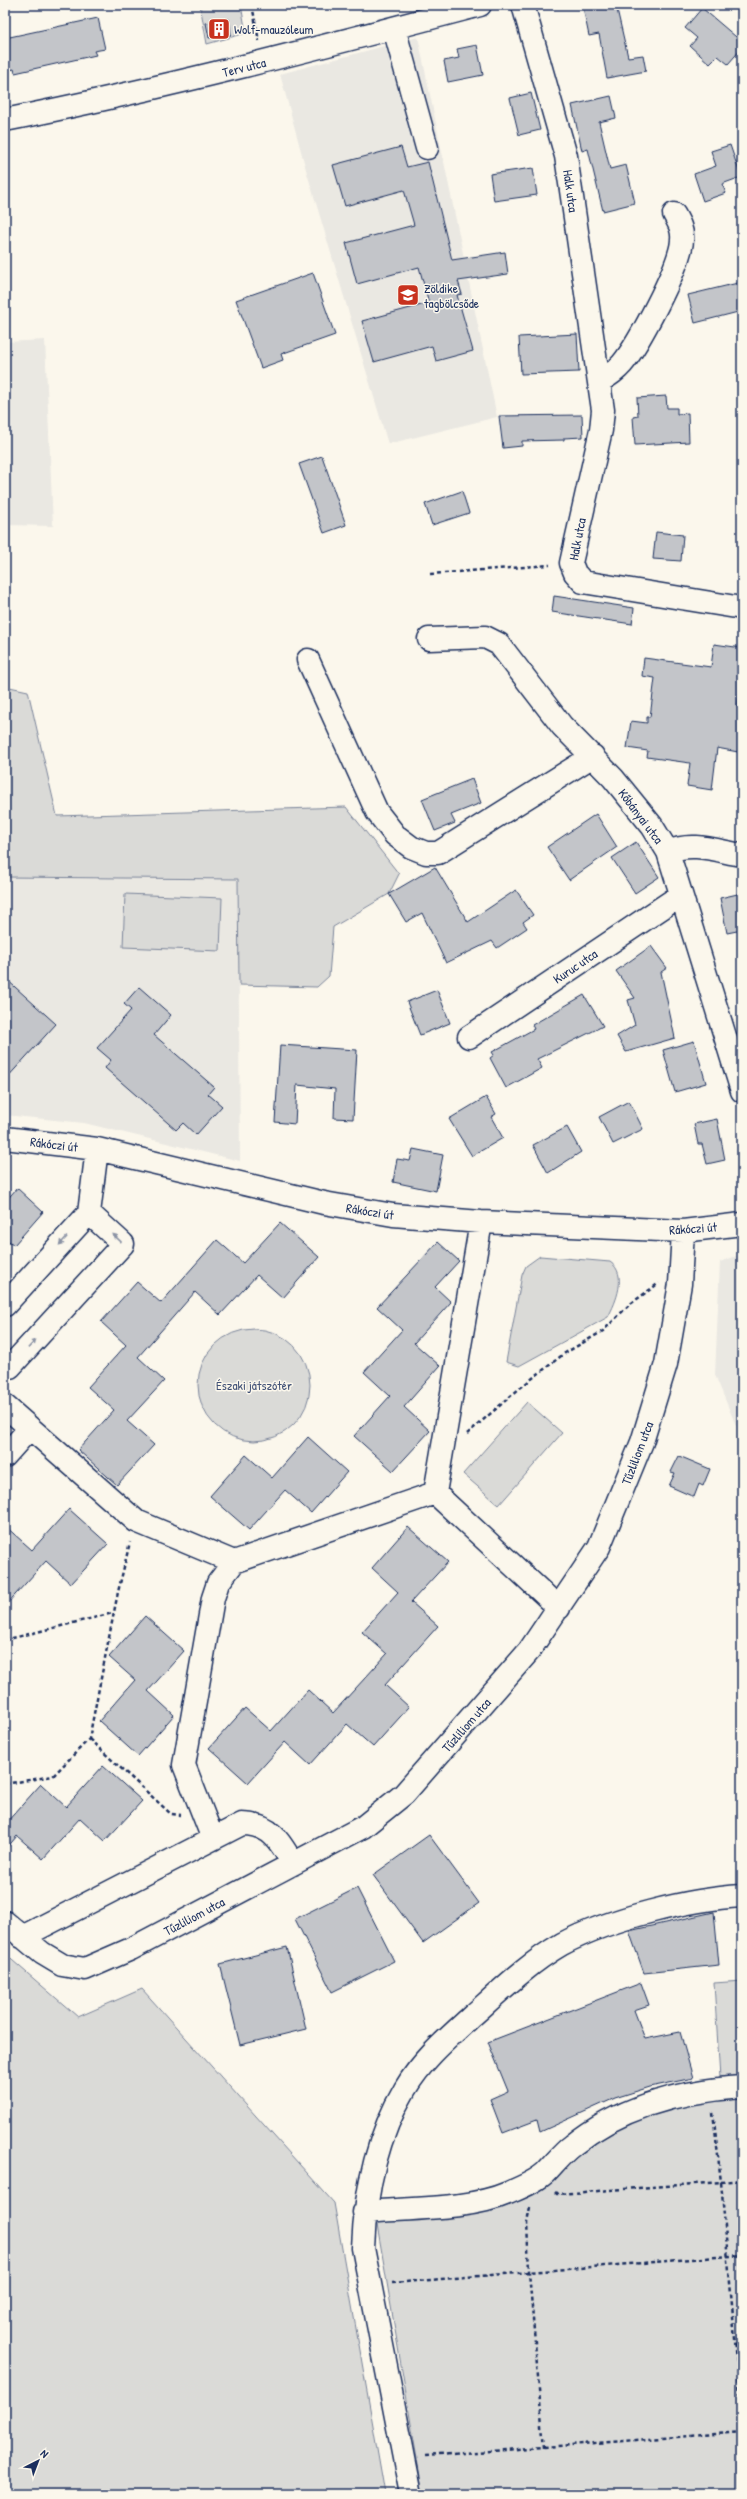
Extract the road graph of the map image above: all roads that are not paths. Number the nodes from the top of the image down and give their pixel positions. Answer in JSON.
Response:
{"nodes":[{"id":1,"x":480,"y":5,"type":"edge"},
{"id":2,"x":523,"y":5,"type":"edge"},
{"id":3,"x":394,"y":28,"type":"junction"},
{"id":4,"x":5,"y":120,"type":"edge"},
{"id":5,"x":426,"y":148,"type":"dead end"},
{"id":6,"x":674,"y":214,"type":"dead end"},
{"id":7,"x":600,"y":380,"type":"junction"},
{"id":8,"x":742,"y":608,"type":"edge"},
{"id":9,"x":429,"y":639,"type":"dead end"},
{"id":10,"x":308,"y":660,"type":"dead end"},
{"id":11,"x":593,"y":756,"type":"junction"},
{"id":12,"x":668,"y":852,"type":"junction"},
{"id":13,"x":742,"y":855,"type":"edge"},
{"id":14,"x":681,"y":895,"type":"junction"},
{"id":15,"x":469,"y":1037,"type":"dead end"},
{"id":16,"x":742,"y":1091,"type":"edge"},
{"id":17,"x":5,"y":1138,"type":"edge"},
{"id":18,"x":97,"y":1149,"type":"junction"},
{"id":19,"x":89,"y":1213,"type":"junction"},
{"id":20,"x":481,"y":1222,"type":"junction"},
{"id":21,"x":742,"y":1224,"type":"edge"},
{"id":22,"x":683,"y":1231,"type":"junction"},
{"id":23,"x":5,"y":1305,"type":"edge"},
{"id":24,"x":7,"y":1368,"type":"edge"},
{"id":25,"x":5,"y":1406,"type":"edge"},
{"id":26,"x":30,"y":1428,"type":"junction"},
{"id":27,"x":5,"y":1456,"type":"edge"},
{"id":28,"x":435,"y":1493,"type":"junction"},
{"id":29,"x":234,"y":1562,"type":"junction"},
{"id":30,"x":559,"y":1608,"type":"junction"},
{"id":31,"x":213,"y":1839,"type":"junction"},
{"id":32,"x":293,"y":1864,"type":"junction"},
{"id":33,"x":742,"y":1896,"type":"edge"},
{"id":34,"x":5,"y":1922,"type":"edge"},
{"id":35,"x":22,"y":1937,"type":"junction"},
{"id":36,"x":742,"y":2087,"type":"edge"},
{"id":37,"x":364,"y":2212,"type":"junction"},
{"id":38,"x":412,"y":2494,"type":"edge"}],
"edges":[{"from":1,"to":3,"type":"street","name":"Terv utca"},
{"from":2,"to":7,"type":"street","name":"Halk utca"},
{"from":3,"to":4,"type":"street","name":"Terv utca"},
{"from":3,"to":5,"type":"street"},
{"from":6,"to":7,"type":"street"},
{"from":7,"to":8,"type":"street","name":"Halk utca"},
{"from":9,"to":11,"type":"street","name":"Kőbányai utca"},
{"from":10,"to":11,"type":"street"},
{"from":11,"to":12,"type":"street","name":"Kőbányai utca"},
{"from":12,"to":13,"type":"street"},
{"from":12,"to":14,"type":"street","name":"Kőbányai utca"},
{"from":14,"to":15,"type":"street","name":"Kuruc utca"},
{"from":14,"to":16,"type":"street","name":"Kőbányai utca"},
{"from":17,"to":18,"type":"street","name":"Rákóczi út"},
{"from":18,"to":19,"type":"street"},
{"from":18,"to":20,"type":"street","name":"Rákóczi út"},
{"from":19,"to":23,"type":"street","one_way":true},
{"from":24,"to":19,"type":"street","one_way":true},
{"from":20,"to":22,"type":"street","name":"Rákóczi út"},
{"from":20,"to":28,"type":"street"},
{"from":21,"to":22,"type":"street","name":"Rákóczi út"},
{"from":22,"to":30,"type":"street","name":"Tűzliliom utca"},
{"from":25,"to":26,"type":"street"},
{"from":26,"to":27,"type":"street"},
{"from":26,"to":29,"type":"street"},
{"from":28,"to":29,"type":"street"},
{"from":28,"to":30,"type":"street"},
{"from":29,"to":31,"type":"street"},
{"from":30,"to":32,"type":"street","name":"Tűzliliom utca"},
{"from":31,"to":32,"type":"street"},
{"from":31,"to":35,"type":"street"},
{"from":32,"to":35,"type":"street","name":"Tűzliliom utca"},
{"from":33,"to":37,"type":"street"},
{"from":34,"to":35,"type":"street","name":"Tűzliliom utca"},
{"from":36,"to":37,"type":"street"},
{"from":37,"to":38,"type":"street"}]}
